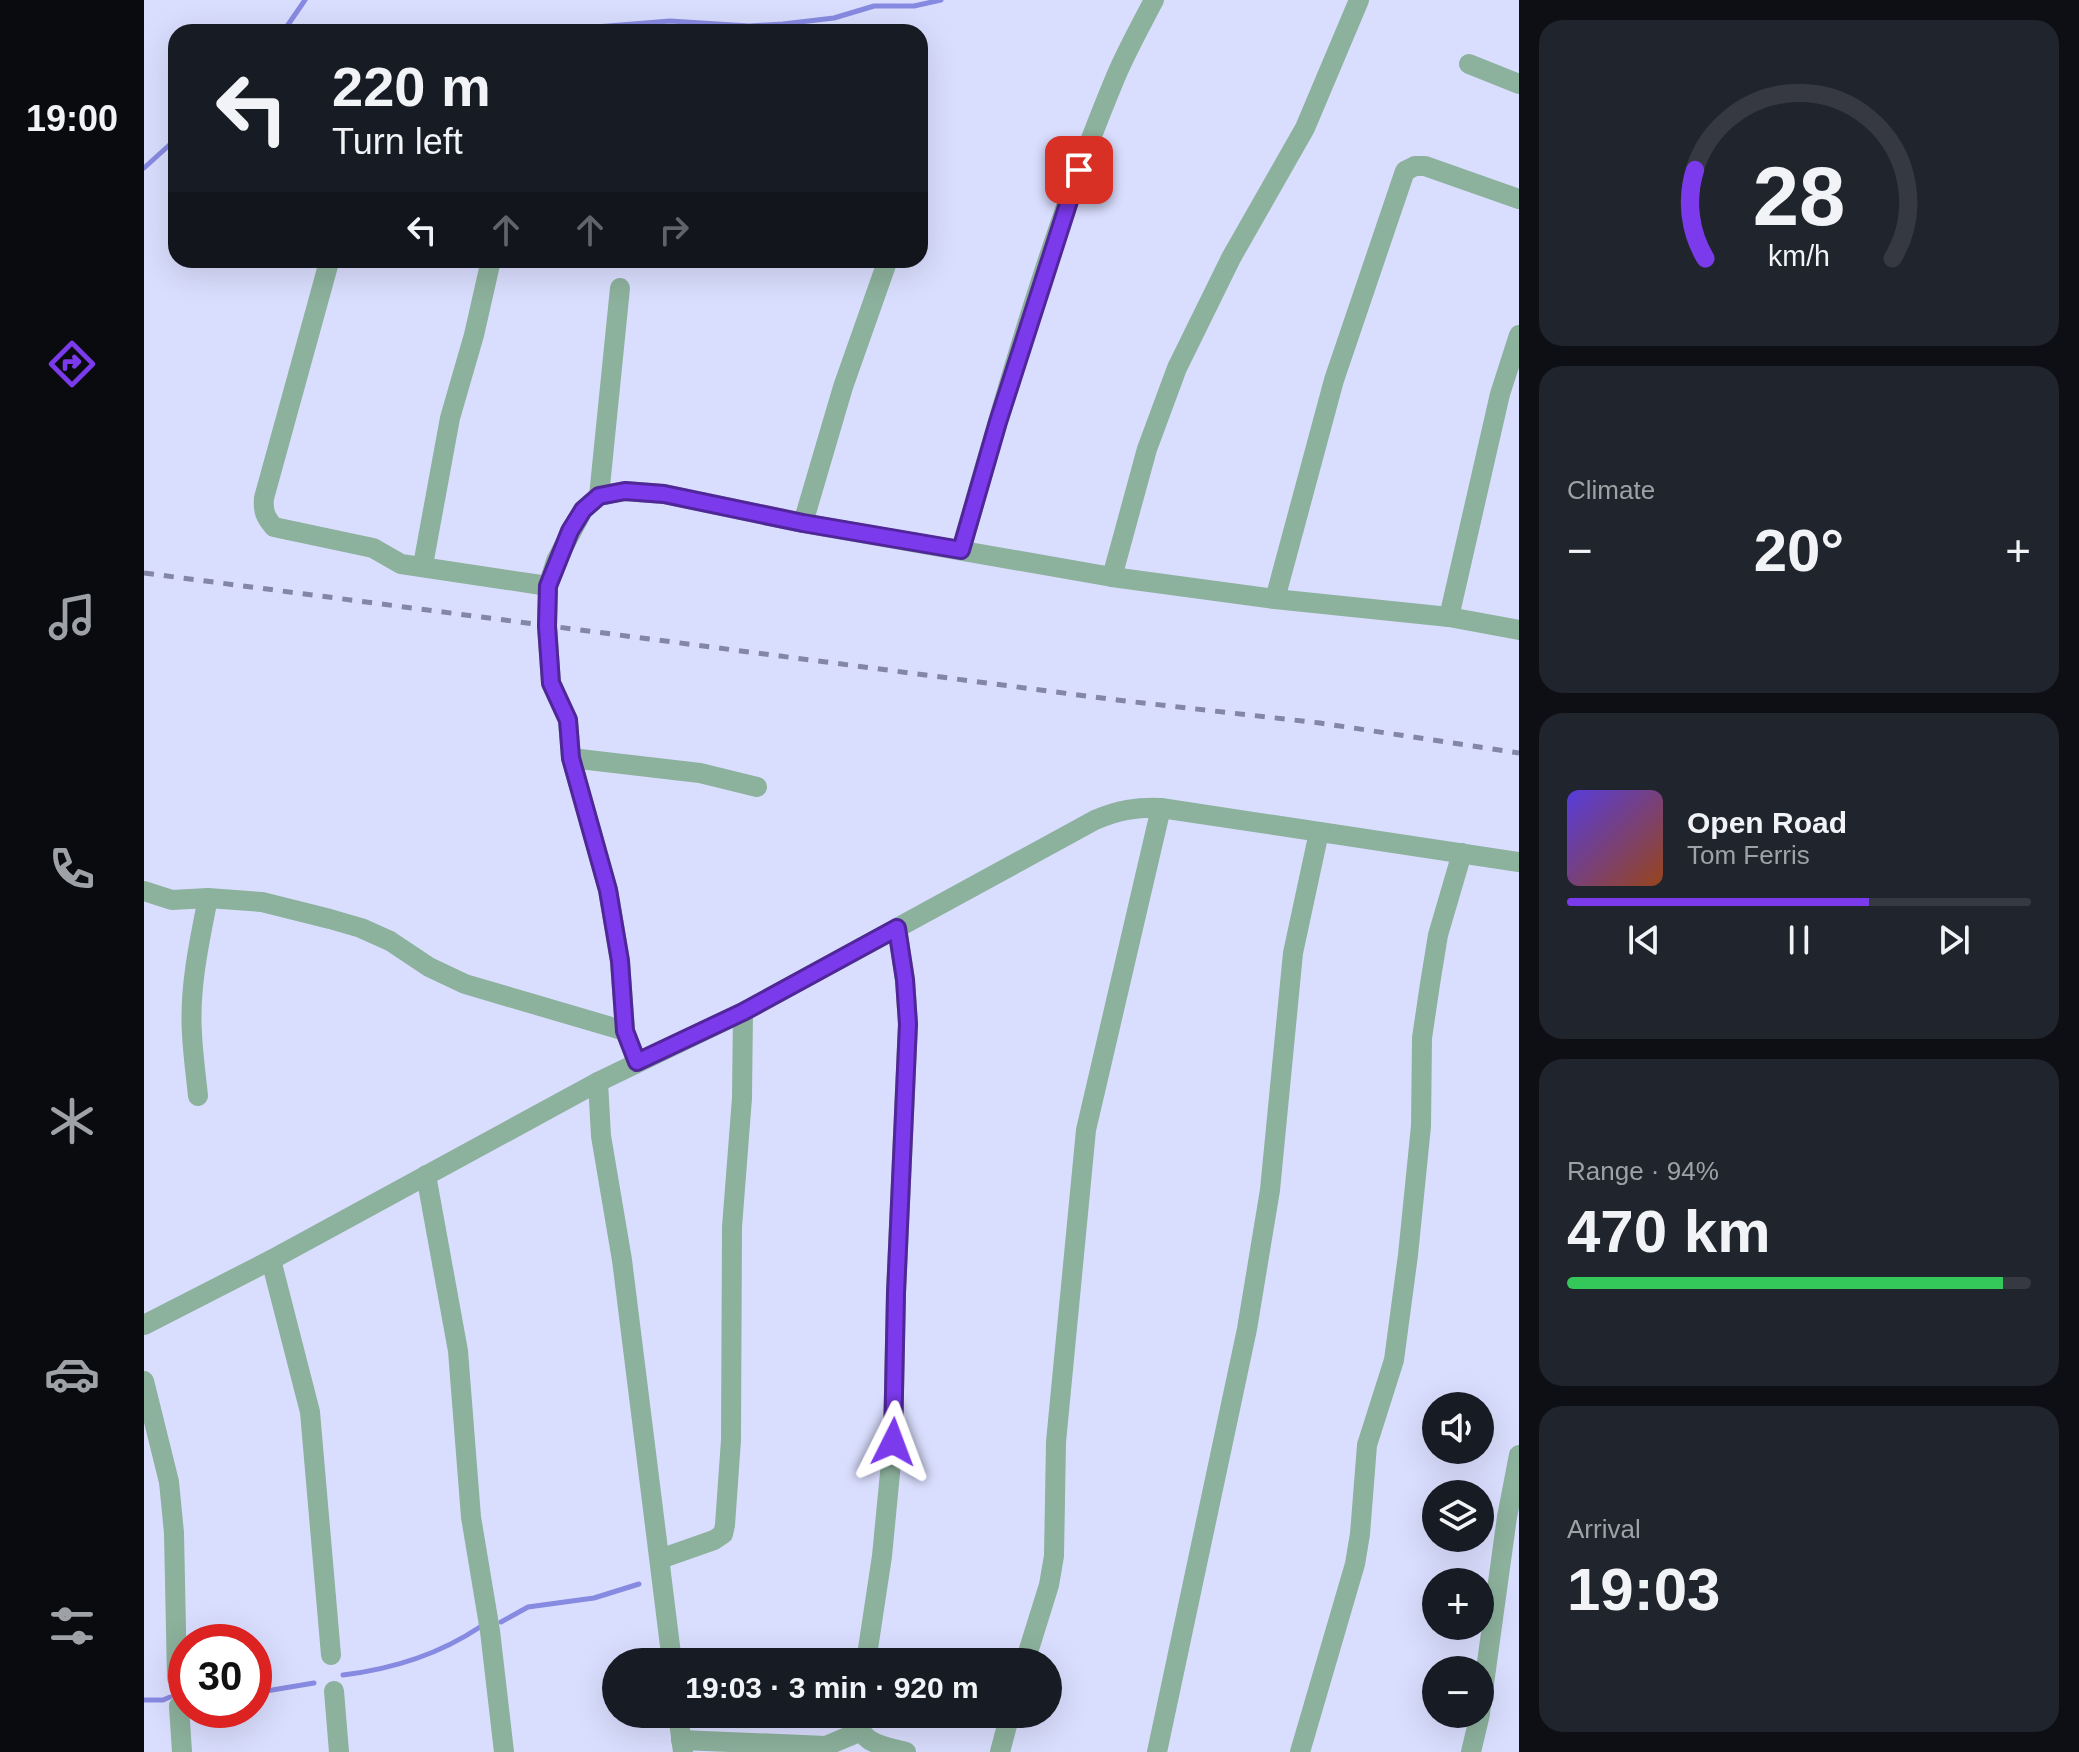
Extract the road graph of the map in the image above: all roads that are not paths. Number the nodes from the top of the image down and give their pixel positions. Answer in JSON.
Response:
{"nodes":[{"id":1,"x":1154,"y":0,"type":"edge"},
{"id":2,"x":1359,"y":0,"type":"edge"},
{"id":3,"x":1469,"y":64,"type":"dead end"},
{"id":4,"x":1519,"y":84,"type":"edge"},
{"id":5,"x":1519,"y":199,"type":"edge"},
{"id":6,"x":327,"y":268,"type":"edge"},
{"id":7,"x":489,"y":268,"type":"edge"},
{"id":8,"x":885,"y":268,"type":"edge"},
{"id":9,"x":620,"y":288,"type":"dead end"},
{"id":10,"x":1519,"y":335,"type":"edge"},
{"id":11,"x":599,"y":496,"type":"junction"},
{"id":12,"x":803,"y":523,"type":"junction"},
{"id":13,"x":961,"y":550,"type":"junction"},
{"id":14,"x":423,"y":565,"type":"junction"},
{"id":15,"x":1112,"y":577,"type":"junction"},
{"id":16,"x":548,"y":586,"type":"junction"},
{"id":17,"x":1275,"y":599,"type":"junction"},
{"id":18,"x":1449,"y":617,"type":"junction"},
{"id":19,"x":1519,"y":630,"type":"edge"},
{"id":20,"x":571,"y":758,"type":"junction"},
{"id":21,"x":757,"y":787,"type":"dead end"},
{"id":22,"x":1161,"y":808,"type":"junction"},
{"id":23,"x":1319,"y":832,"type":"junction"},
{"id":24,"x":1462,"y":853,"type":"junction"},
{"id":25,"x":1519,"y":862,"type":"edge"},
{"id":26,"x":144,"y":891,"type":"edge"},
{"id":27,"x":208,"y":898,"type":"junction"},
{"id":28,"x":897,"y":928,"type":"junction"},
{"id":29,"x":743,"y":1012,"type":"junction"},
{"id":30,"x":625,"y":1031,"type":"junction"},
{"id":31,"x":637,"y":1062,"type":"junction"},
{"id":32,"x":598,"y":1082,"type":"junction"},
{"id":33,"x":198,"y":1096,"type":"dead end"},
{"id":34,"x":426,"y":1175,"type":"junction"},
{"id":35,"x":271,"y":1260,"type":"junction"},
{"id":36,"x":144,"y":1325,"type":"edge"},
{"id":37,"x":144,"y":1381,"type":"edge"},
{"id":38,"x":1519,"y":1455,"type":"edge"},
{"id":39,"x":660,"y":1559,"type":"junction"},
{"id":40,"x":176,"y":1624,"type":"edge"},
{"id":41,"x":670,"y":1648,"type":"edge"},
{"id":42,"x":868,"y":1648,"type":"edge"},
{"id":43,"x":1029,"y":1648,"type":"edge"},
{"id":44,"x":331,"y":1655,"type":"dead end"},
{"id":45,"x":1488,"y":1656,"type":"edge"},
{"id":46,"x":334,"y":1691,"type":"dead end"},
{"id":47,"x":180,"y":1728,"type":"edge"},
{"id":48,"x":853,"y":1728,"type":"edge"},
{"id":49,"x":862,"y":1728,"type":"edge"},
{"id":50,"x":1006,"y":1728,"type":"edge"},
{"id":51,"x":1477,"y":1728,"type":"edge"},
{"id":52,"x":682,"y":1746,"type":"edge"},
{"id":53,"x":826,"y":1749,"type":"edge"},
{"id":54,"x":182,"y":1752,"type":"edge"},
{"id":55,"x":339,"y":1752,"type":"edge"},
{"id":56,"x":504,"y":1752,"type":"edge"},
{"id":57,"x":906,"y":1752,"type":"edge"},
{"id":58,"x":1000,"y":1752,"type":"edge"},
{"id":59,"x":1157,"y":1752,"type":"edge"},
{"id":60,"x":1300,"y":1752,"type":"edge"},
{"id":61,"x":1471,"y":1752,"type":"edge"}],
"edges":[{"from":1,"to":13,"type":"street"},
{"from":2,"to":15,"type":"street"},
{"from":3,"to":4,"type":"street"},
{"from":5,"to":17,"type":"street"},
{"from":6,"to":14,"type":"street"},
{"from":7,"to":14,"type":"street"},
{"from":8,"to":12,"type":"street"},
{"from":9,"to":11,"type":"street"},
{"from":10,"to":18,"type":"street"},
{"from":11,"to":12,"type":"street"},
{"from":11,"to":16,"type":"street"},
{"from":12,"to":13,"type":"street"},
{"from":13,"to":15,"type":"street"},
{"from":14,"to":16,"type":"street"},
{"from":15,"to":17,"type":"street"},
{"from":16,"to":20,"type":"street"},
{"from":17,"to":18,"type":"street"},
{"from":18,"to":19,"type":"street"},
{"from":20,"to":21,"type":"street"},
{"from":20,"to":30,"type":"street"},
{"from":22,"to":23,"type":"street"},
{"from":22,"to":28,"type":"street"},
{"from":22,"to":43,"type":"street"},
{"from":23,"to":24,"type":"street"},
{"from":23,"to":59,"type":"street"},
{"from":24,"to":25,"type":"street"},
{"from":24,"to":60,"type":"street"},
{"from":26,"to":27,"type":"street"},
{"from":27,"to":30,"type":"street"},
{"from":27,"to":33,"type":"street"},
{"from":28,"to":29,"type":"street"},
{"from":28,"to":42,"type":"street"},
{"from":29,"to":31,"type":"street"},
{"from":29,"to":39,"type":"street"},
{"from":30,"to":31,"type":"street"},
{"from":31,"to":32,"type":"street"},
{"from":32,"to":34,"type":"street"},
{"from":32,"to":39,"type":"street"},
{"from":34,"to":35,"type":"street"},
{"from":34,"to":56,"type":"street"},
{"from":35,"to":36,"type":"street"},
{"from":35,"to":44,"type":"street"},
{"from":37,"to":40,"type":"street"},
{"from":38,"to":45,"type":"street"},
{"from":39,"to":41,"type":"street"},
{"from":46,"to":55,"type":"street"},
{"from":47,"to":54,"type":"street"},
{"from":48,"to":53,"type":"street"},
{"from":49,"to":57,"type":"street"},
{"from":50,"to":58,"type":"street"},
{"from":51,"to":61,"type":"street"},
{"from":52,"to":53,"type":"street"}]}
